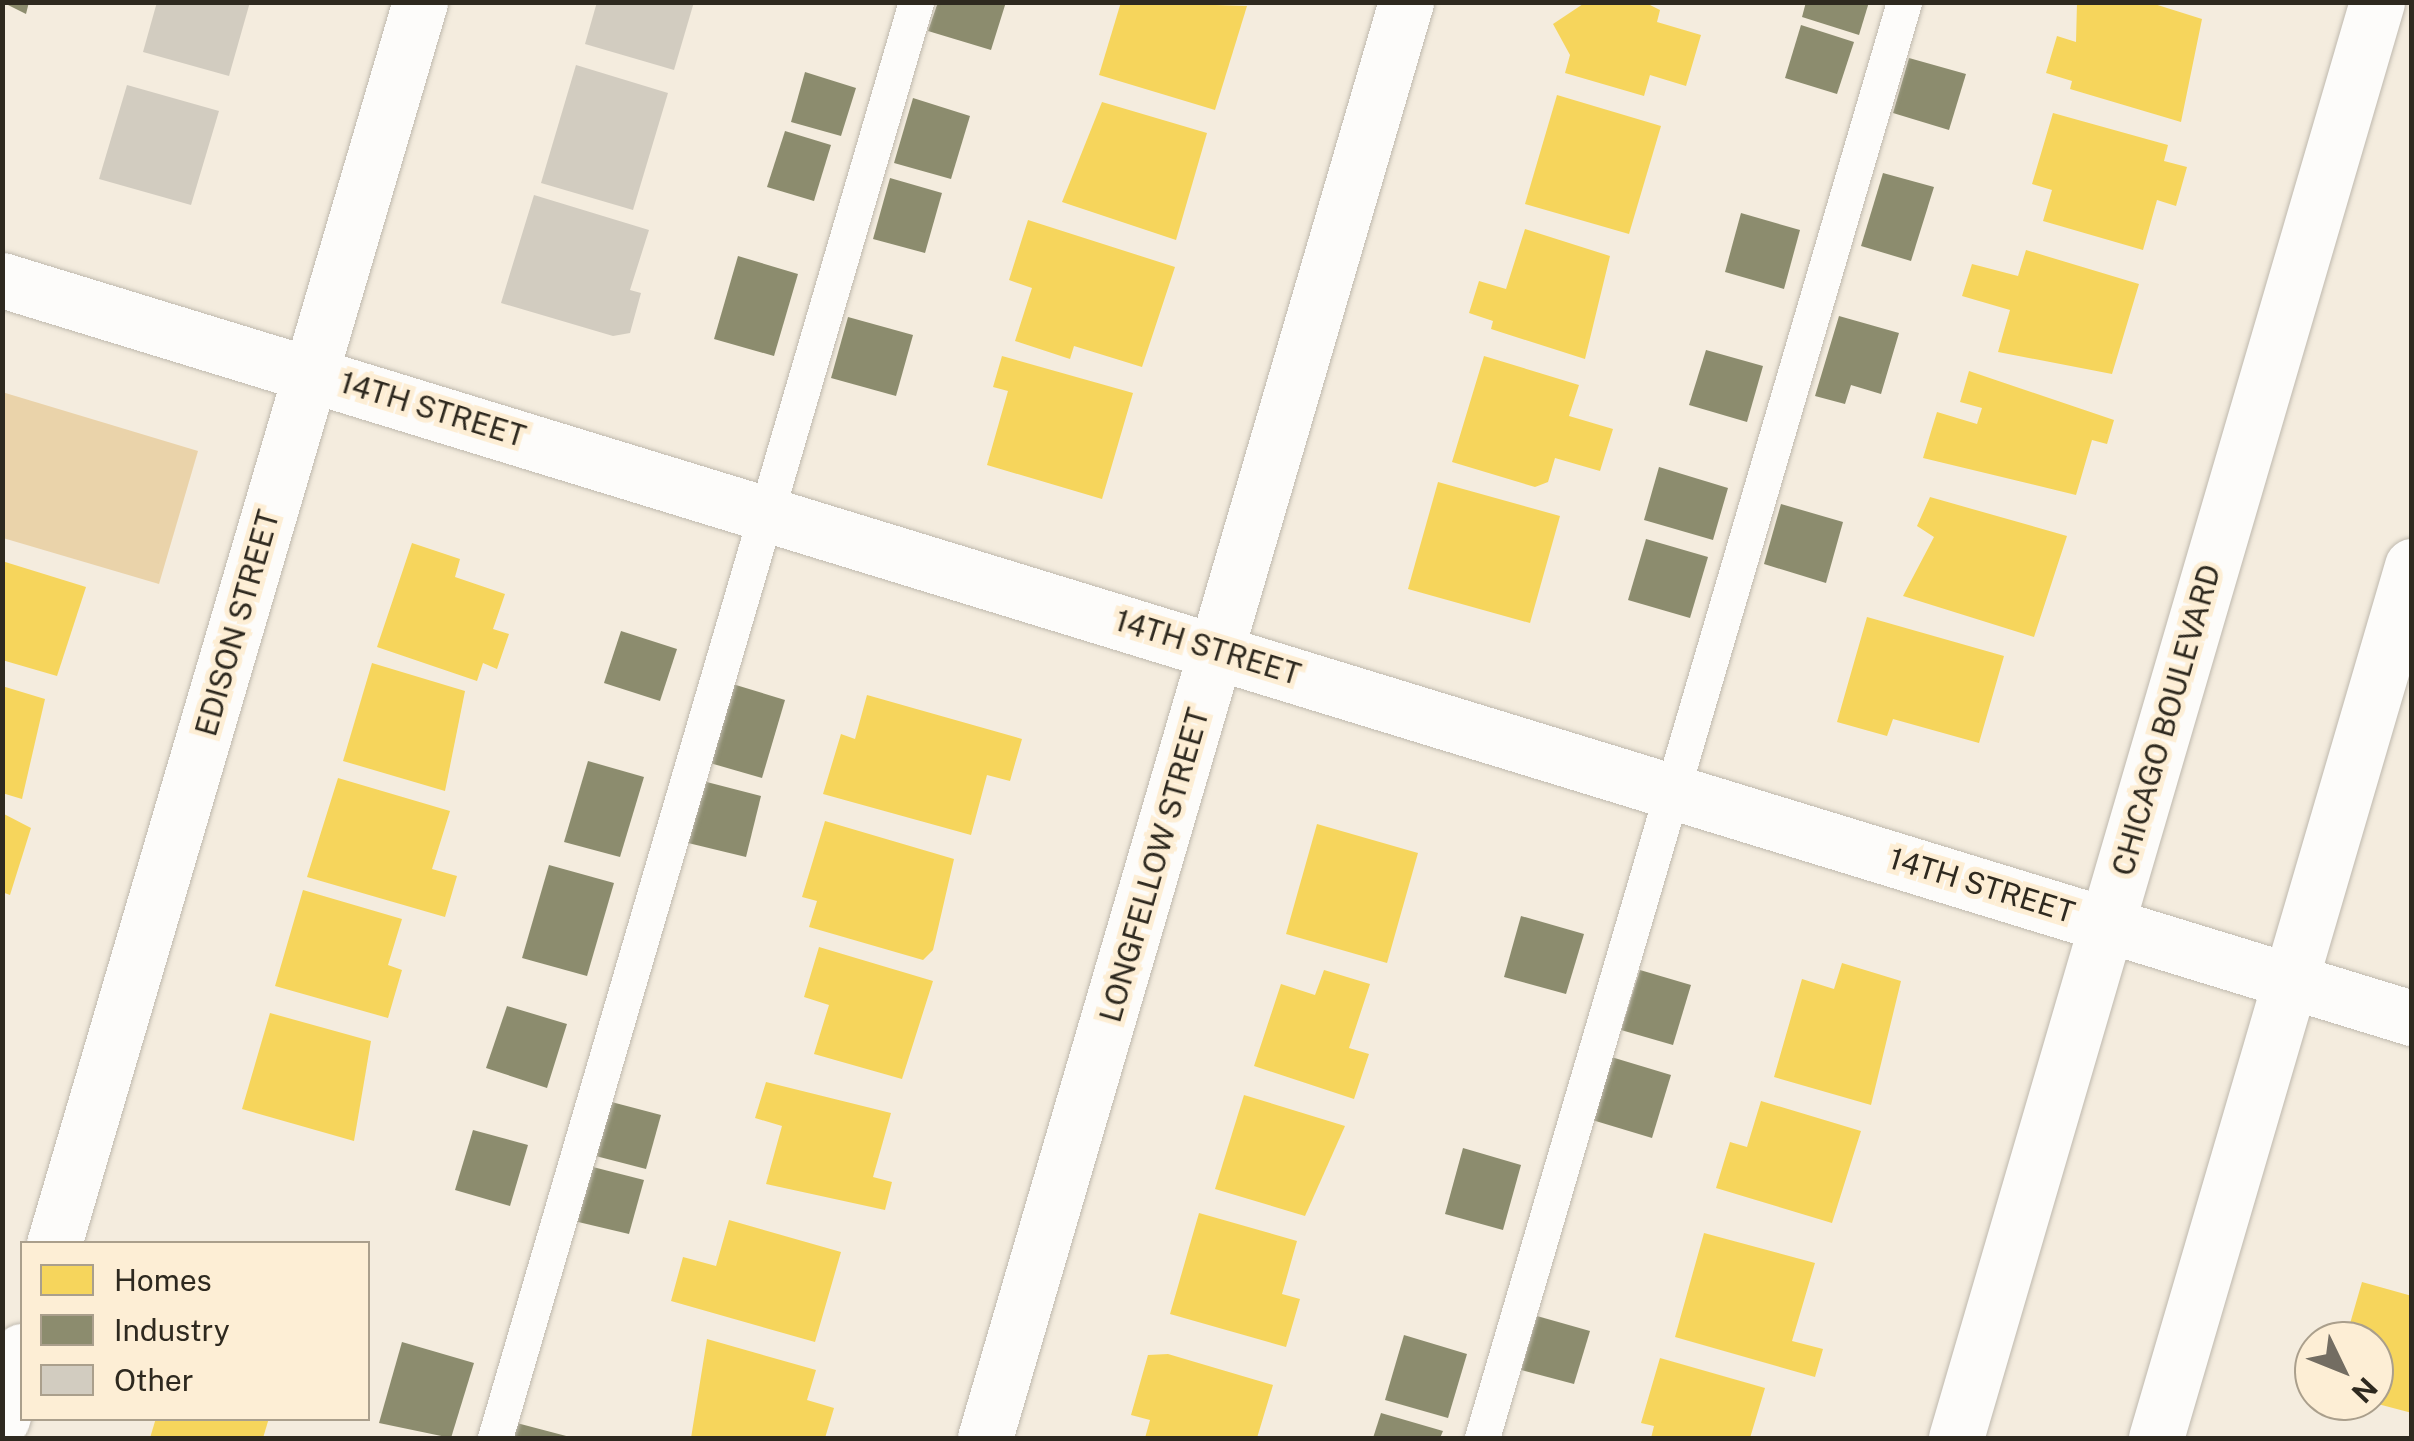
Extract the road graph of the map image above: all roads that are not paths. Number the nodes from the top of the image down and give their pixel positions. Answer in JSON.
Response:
{"nodes":[{"id":1,"x":420,"y":2,"type":"edge"},
{"id":2,"x":916,"y":2,"type":"edge"},
{"id":3,"x":1406,"y":2,"type":"edge"},
{"id":4,"x":1904,"y":2,"type":"edge"},
{"id":5,"x":2377,"y":2,"type":"edge"},
{"id":6,"x":2,"y":280,"type":"edge"},
{"id":7,"x":311,"y":372,"type":"junction"},
{"id":8,"x":768,"y":512,"type":"junction"},
{"id":9,"x":2412,"y":566,"type":"edge"},
{"id":10,"x":1217,"y":650,"type":"junction"},
{"id":11,"x":1672,"y":790,"type":"junction"},
{"id":12,"x":2106,"y":923,"type":"junction"},
{"id":13,"x":2290,"y":980,"type":"junction"},
{"id":14,"x":2412,"y":1018,"type":"edge"},
{"id":15,"x":55,"y":1241,"type":"edge"},
{"id":16,"x":20,"y":1359,"type":"edge"},
{"id":17,"x":2,"y":1420,"type":"edge"},
{"id":18,"x":495,"y":1438,"type":"edge"},
{"id":19,"x":985,"y":1438,"type":"edge"},
{"id":20,"x":1482,"y":1438,"type":"edge"},
{"id":21,"x":1956,"y":1438,"type":"edge"},
{"id":22,"x":2156,"y":1438,"type":"edge"}],
"edges":[{"from":1,"to":7,"type":"street","name":"EDISON STREET"},
{"from":2,"to":8,"type":"lane"},
{"from":3,"to":10,"type":"street","name":"LONGFELLOW STREET"},
{"from":4,"to":11,"type":"lane"},
{"from":5,"to":12,"type":"street","name":"CHICAGO BOULEVARD"},
{"from":6,"to":7,"type":"street","name":"14TH STREET"},
{"from":7,"to":8,"type":"street","name":"14TH STREET"},
{"from":7,"to":15,"type":"street","name":"EDISON STREET"},
{"from":8,"to":10,"type":"street","name":"14TH STREET"},
{"from":8,"to":18,"type":"lane"},
{"from":9,"to":13,"type":"street"},
{"from":10,"to":11,"type":"street","name":"14TH STREET"},
{"from":10,"to":19,"type":"street","name":"LONGFELLOW STREET"},
{"from":11,"to":12,"type":"street","name":"14TH STREET"},
{"from":11,"to":20,"type":"lane"},
{"from":12,"to":13,"type":"street","name":"14TH STREET"},
{"from":12,"to":21,"type":"street","name":"CHICAGO BOULEVARD"},
{"from":13,"to":14,"type":"street","name":"14TH STREET"},
{"from":13,"to":22,"type":"street"},
{"from":16,"to":17,"type":"street"}]}
